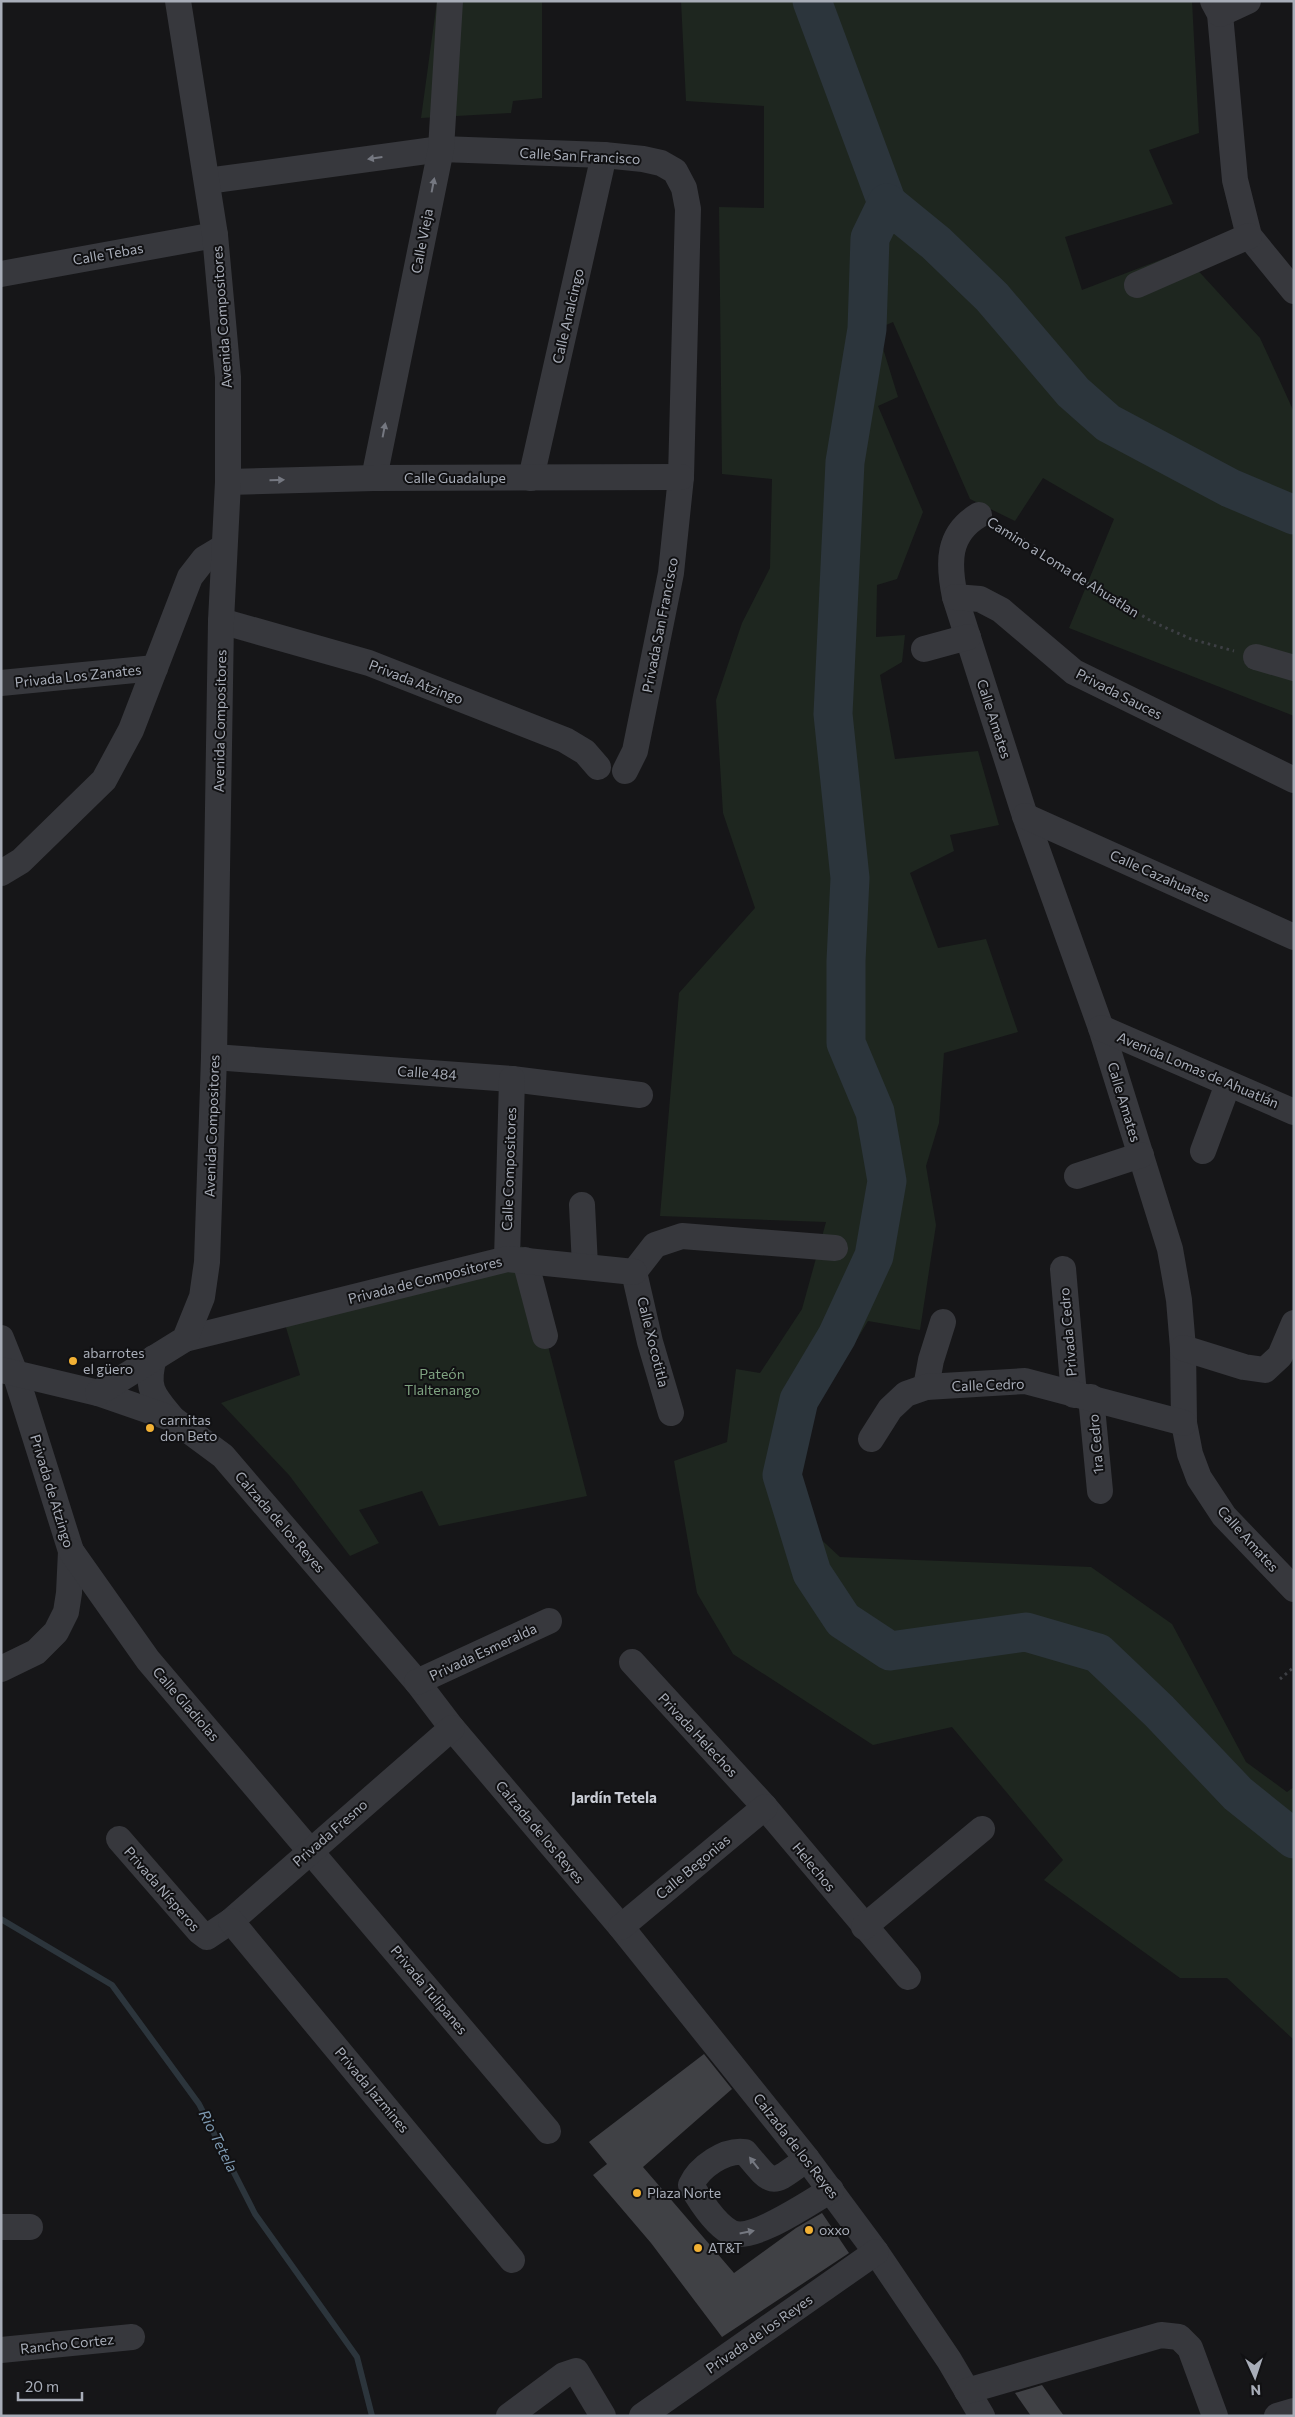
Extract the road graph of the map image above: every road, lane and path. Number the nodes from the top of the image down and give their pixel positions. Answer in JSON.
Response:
{"nodes":[{"id":1,"x":178,"y":1,"type":"edge"},
{"id":2,"x":450,"y":1,"type":"edge"},
{"id":3,"x":1248,"y":1,"type":"edge"},
{"id":4,"x":1216,"y":7,"type":"edge"},
{"id":5,"x":441,"y":150,"type":"junction"},
{"id":6,"x":604,"y":155,"type":"junction"},
{"id":7,"x":207,"y":181,"type":"junction"},
{"id":8,"x":215,"y":235,"type":"junction"},
{"id":9,"x":1249,"y":236,"type":"junction"},
{"id":10,"x":1,"y":274,"type":"edge"},
{"id":11,"x":1137,"y":285,"type":"dead end"},
{"id":12,"x":1294,"y":291,"type":"edge"},
{"id":13,"x":681,"y":477,"type":"junction"},
{"id":14,"x":374,"y":478,"type":"junction"},
{"id":15,"x":531,"y":478,"type":"junction"},
{"id":16,"x":228,"y":482,"type":"junction"},
{"id":17,"x":979,"y":514,"type":"joint"},
{"id":18,"x":224,"y":547,"type":"junction"},
{"id":19,"x":955,"y":597,"type":"junction"},
{"id":20,"x":221,"y":621,"type":"junction"},
{"id":21,"x":968,"y":637,"type":"junction"},
{"id":22,"x":924,"y":649,"type":"dead end"},
{"id":23,"x":1256,"y":657,"type":"joint"},
{"id":24,"x":155,"y":668,"type":"junction"},
{"id":25,"x":1294,"y":668,"type":"edge"},
{"id":26,"x":1,"y":683,"type":"edge"},
{"id":27,"x":598,"y":767,"type":"dead end"},
{"id":28,"x":625,"y":771,"type":"dead end"},
{"id":29,"x":1294,"y":780,"type":"edge"},
{"id":30,"x":1025,"y":816,"type":"junction"},
{"id":31,"x":1,"y":873,"type":"edge"},
{"id":32,"x":1294,"y":937,"type":"edge"},
{"id":33,"x":1102,"y":1028,"type":"junction"},
{"id":34,"x":214,"y":1057,"type":"junction"},
{"id":35,"x":512,"y":1079,"type":"junction"},
{"id":36,"x":1228,"y":1084,"type":"junction"},
{"id":37,"x":640,"y":1095,"type":"dead end"},
{"id":38,"x":1294,"y":1112,"type":"edge"},
{"id":39,"x":1203,"y":1151,"type":"dead end"},
{"id":40,"x":1141,"y":1155,"type":"junction"},
{"id":41,"x":1077,"y":1176,"type":"dead end"},
{"id":42,"x":582,"y":1206,"type":"dead end"},
{"id":43,"x":835,"y":1248,"type":"dead end"},
{"id":44,"x":516,"y":1260,"type":"junction"},
{"id":45,"x":585,"y":1266,"type":"junction"},
{"id":46,"x":1063,"y":1269,"type":"dead end"},
{"id":47,"x":634,"y":1272,"type":"junction"},
{"id":48,"x":943,"y":1322,"type":"dead end"},
{"id":49,"x":1294,"y":1323,"type":"edge"},
{"id":50,"x":544,"y":1336,"type":"dead end"},
{"id":51,"x":185,"y":1339,"type":"junction"},
{"id":52,"x":1184,"y":1348,"type":"junction"},
{"id":53,"x":154,"y":1358,"type":"junction"},
{"id":54,"x":7,"y":1360,"type":"edge"},
{"id":55,"x":926,"y":1387,"type":"junction"},
{"id":56,"x":98,"y":1393,"type":"junction"},
{"id":57,"x":1082,"y":1396,"type":"junction"},
{"id":58,"x":671,"y":1413,"type":"dead end"},
{"id":59,"x":173,"y":1419,"type":"junction"},
{"id":60,"x":1184,"y":1422,"type":"junction"},
{"id":61,"x":871,"y":1439,"type":"dead end"},
{"id":62,"x":1100,"y":1491,"type":"dead end"},
{"id":63,"x":71,"y":1550,"type":"junction"},
{"id":64,"x":1294,"y":1589,"type":"edge"},
{"id":65,"x":549,"y":1621,"type":"dead end"},
{"id":66,"x":632,"y":1662,"type":"dead end"},
{"id":67,"x":1294,"y":1667,"type":"edge"},
{"id":68,"x":1,"y":1669,"type":"edge"},
{"id":69,"x":1280,"y":1678,"type":"dead end"},
{"id":70,"x":417,"y":1682,"type":"junction"},
{"id":71,"x":452,"y":1728,"type":"junction"},
{"id":72,"x":765,"y":1807,"type":"junction"},
{"id":73,"x":982,"y":1829,"type":"dead end"},
{"id":74,"x":119,"y":1839,"type":"dead end"},
{"id":75,"x":311,"y":1849,"type":"junction"},
{"id":76,"x":231,"y":1920,"type":"junction"},
{"id":77,"x":621,"y":1927,"type":"junction"},
{"id":78,"x":864,"y":1927,"type":"junction"},
{"id":79,"x":207,"y":1937,"type":"joint"},
{"id":80,"x":908,"y":1977,"type":"dead end"},
{"id":81,"x":548,"y":2131,"type":"dead end"},
{"id":82,"x":807,"y":2159,"type":"junction"},
{"id":83,"x":830,"y":2190,"type":"junction"},
{"id":84,"x":1,"y":2227,"type":"edge"},
{"id":85,"x":30,"y":2227,"type":"dead end"},
{"id":86,"x":876,"y":2252,"type":"junction"},
{"id":87,"x":512,"y":2260,"type":"dead end"},
{"id":88,"x":132,"y":2337,"type":"dead end"},
{"id":89,"x":1,"y":2350,"type":"edge"},
{"id":90,"x":967,"y":2391,"type":"junction"},
{"id":91,"x":1294,"y":2411,"type":"edge"},
{"id":92,"x":509,"y":2416,"type":"edge"},
{"id":93,"x":603,"y":2416,"type":"edge"},
{"id":94,"x":642,"y":2416,"type":"edge"},
{"id":95,"x":982,"y":2416,"type":"edge"},
{"id":96,"x":1215,"y":2416,"type":"edge"},
{"id":97,"x":1277,"y":2416,"type":"edge"}],
"edges":[{"from":1,"to":7,"type":"street","name":"Avenida Compositores"},
{"from":2,"to":5,"type":"street","name":"Calle Vieja"},
{"from":3,"to":4,"type":"street"},
{"from":4,"to":9,"type":"street"},
{"from":5,"to":6,"type":"street","name":"Calle San Francisco"},
{"from":5,"to":7,"type":"street","name":"Calle San Francisco","one_way":true},
{"from":14,"to":5,"type":"street","name":"Calle Vieja","one_way":true},
{"from":6,"to":13,"type":"street","name":"Calle San Francisco"},
{"from":6,"to":15,"type":"street","name":"Calle Analcingo"},
{"from":7,"to":8,"type":"street","name":"Avenida Compositores"},
{"from":8,"to":10,"type":"street","name":"Calle Tebas"},
{"from":8,"to":16,"type":"street","name":"Avenida Compositores"},
{"from":9,"to":11,"type":"street"},
{"from":9,"to":12,"type":"street"},
{"from":13,"to":15,"type":"street","name":"Calle Guadalupe"},
{"from":13,"to":28,"type":"street","name":"Privada San Francisco"},
{"from":14,"to":15,"type":"street","name":"Calle Guadalupe"},
{"from":16,"to":14,"type":"street","name":"Calle Guadalupe","one_way":true},
{"from":16,"to":18,"type":"street","name":"Avenida Compositores"},
{"from":17,"to":19,"type":"street","name":"Camino a Loma de Ahuatlan"},
{"from":17,"to":23,"type":"path","name":"Camino a Loma de Ahuatlan"},
{"from":18,"to":20,"type":"street","name":"Avenida Compositores"},
{"from":18,"to":24,"type":"street","name":"Privada Los Zanates"},
{"from":19,"to":21,"type":"street","name":"Calle Amates"},
{"from":19,"to":29,"type":"street","name":"Privada Sauces"},
{"from":20,"to":27,"type":"street","name":"Privada Atzingo"},
{"from":20,"to":34,"type":"street","name":"Avenida Compositores"},
{"from":21,"to":22,"type":"street"},
{"from":21,"to":30,"type":"street","name":"Calle Amates"},
{"from":23,"to":25,"type":"street"},
{"from":24,"to":26,"type":"street","name":"Privada Los Zanates"},
{"from":24,"to":31,"type":"street","name":"Privada Los Zanates"},
{"from":30,"to":32,"type":"street","name":"Calle Cazahuates"},
{"from":30,"to":33,"type":"street","name":"Calle Amates"},
{"from":33,"to":36,"type":"street","name":"Avenida Lomas de Ahuatlán"},
{"from":33,"to":40,"type":"street","name":"Calle Amates"},
{"from":34,"to":35,"type":"street","name":"Calle 484"},
{"from":34,"to":51,"type":"street","name":"Avenida Compositores"},
{"from":35,"to":37,"type":"street","name":"Calle 484"},
{"from":35,"to":44,"type":"street","name":"Calle Compositores"},
{"from":36,"to":38,"type":"street","name":"Avenida Lomas de Ahuatlán"},
{"from":36,"to":39,"type":"street"},
{"from":40,"to":41,"type":"street"},
{"from":40,"to":52,"type":"street","name":"Calle Amates"},
{"from":42,"to":45,"type":"street"},
{"from":43,"to":47,"type":"street"},
{"from":44,"to":45,"type":"street","name":"Privada de Compositores"},
{"from":44,"to":50,"type":"street","name":"Calle Compositores"},
{"from":44,"to":51,"type":"street","name":"Privada de Compositores"},
{"from":45,"to":47,"type":"street","name":"Privada de Compositores"},
{"from":46,"to":57,"type":"street","name":"Privada Cedro"},
{"from":47,"to":58,"type":"street","name":"Calle Xocotitla"},
{"from":48,"to":55,"type":"street"},
{"from":49,"to":52,"type":"street"},
{"from":51,"to":53,"type":"street"},
{"from":52,"to":60,"type":"street","name":"Calle Amates"},
{"from":53,"to":56,"type":"street"},
{"from":53,"to":59,"type":"street"},
{"from":54,"to":56,"type":"street","name":"Calzada de los Reyes"},
{"from":54,"to":63,"type":"street","name":"Privada de Atzingo"},
{"from":55,"to":57,"type":"street","name":"Calle Cedro"},
{"from":55,"to":61,"type":"street","name":"Calle Cedro"},
{"from":56,"to":59,"type":"street","name":"Calzada de los Reyes"},
{"from":57,"to":60,"type":"street","name":"Calle Cedro"},
{"from":57,"to":62,"type":"street","name":"1ra Cedro"},
{"from":59,"to":70,"type":"street","name":"Calzada de los Reyes"},
{"from":60,"to":64,"type":"street","name":"Calle Amates"},
{"from":63,"to":68,"type":"street","name":"Privada de Atzingo"},
{"from":63,"to":75,"type":"street","name":"Calle Gladiolas"},
{"from":65,"to":70,"type":"street","name":"Privada Esmeralda"},
{"from":66,"to":72,"type":"street","name":"Privada Helechos"},
{"from":67,"to":69,"type":"path"},
{"from":70,"to":71,"type":"street","name":"Calzada de los Reyes"},
{"from":71,"to":75,"type":"street","name":"Privada Fresno"},
{"from":71,"to":77,"type":"street","name":"Calzada de los Reyes"},
{"from":72,"to":77,"type":"street","name":"Calle Begonias"},
{"from":72,"to":78,"type":"street","name":"Helechos"},
{"from":73,"to":78,"type":"street"},
{"from":74,"to":79,"type":"street","name":"Privada Nísperos"},
{"from":75,"to":76,"type":"street","name":"Privada Fresno"},
{"from":75,"to":81,"type":"street","name":"Privada Tulipanes"},
{"from":76,"to":79,"type":"street","name":"Privada Fresno"},
{"from":76,"to":87,"type":"street","name":"Privada Jazmines"},
{"from":77,"to":82,"type":"street","name":"Calzada de los Reyes"},
{"from":78,"to":80,"type":"street","name":"Helechos"},
{"from":82,"to":83,"type":"street","name":"Calzada de los Reyes"},
{"from":82,"to":83,"type":"street","one_way":true},
{"from":83,"to":86,"type":"street","name":"Calzada de los Reyes"},
{"from":84,"to":85,"type":"street"},
{"from":86,"to":90,"type":"street","name":"Calzada de los Reyes"},
{"from":86,"to":94,"type":"street","name":"Privada de los Reyes"},
{"from":88,"to":89,"type":"street","name":"Rancho Cortez"},
{"from":90,"to":95,"type":"street","name":"Calzada de los Reyes"},
{"from":90,"to":96,"type":"street"},
{"from":91,"to":97,"type":"street"},
{"from":92,"to":93,"type":"street"}]}
